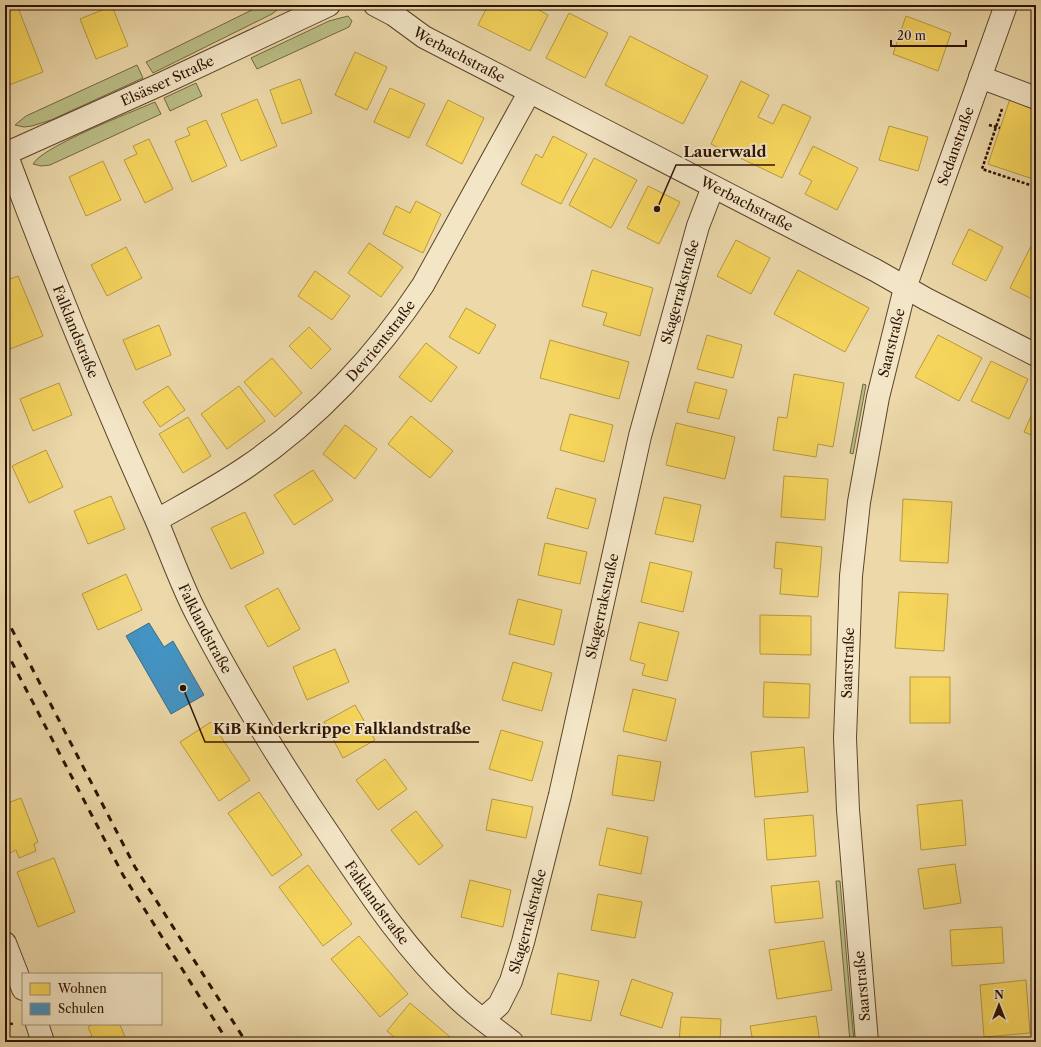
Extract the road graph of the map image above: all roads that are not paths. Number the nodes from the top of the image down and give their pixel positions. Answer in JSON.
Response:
{"nodes":[{"id":1,"x":329,"y":5,"type":"edge"},
{"id":2,"x":375,"y":5,"type":"edge"},
{"id":3,"x":1006,"y":5,"type":"edge"},
{"id":4,"x":980,"y":77,"type":"junction"},
{"id":5,"x":529,"y":93,"type":"junction"},
{"id":6,"x":1036,"y":98,"type":"edge"},
{"id":7,"x":5,"y":153,"type":"edge"},
{"id":8,"x":713,"y":187,"type":"junction"},
{"id":9,"x":905,"y":288,"type":"junction"},
{"id":10,"x":1036,"y":355,"type":"edge"},
{"id":11,"x":157,"y":520,"type":"junction"},
{"id":12,"x":5,"y":943,"type":"edge"},
{"id":13,"x":22,"y":986,"type":"edge"},
{"id":14,"x":483,"y":1019,"type":"junction"},
{"id":15,"x":37,"y":1025,"type":"edge"},
{"id":16,"x":43,"y":1042,"type":"edge"},
{"id":17,"x":512,"y":1042,"type":"edge"},
{"id":18,"x":867,"y":1042,"type":"edge"}],
"edges":[{"from":1,"to":7,"type":"street","name":"Elsässer Straße"},
{"from":2,"to":5,"type":"street","name":"Werbachstraße"},
{"from":3,"to":4,"type":"street","name":"Sedanstraße"},
{"from":4,"to":6,"type":"street"},
{"from":4,"to":9,"type":"street","name":"Sedanstraße"},
{"from":5,"to":8,"type":"street","name":"Werbachstraße"},
{"from":5,"to":11,"type":"street","name":"Devrientstraße"},
{"from":7,"to":11,"type":"street","name":"Falklandstraße"},
{"from":8,"to":9,"type":"street","name":"Werbachstraße"},
{"from":8,"to":14,"type":"street","name":"Skagerrakstraße"},
{"from":9,"to":10,"type":"street","name":"Werbachstraße"},
{"from":9,"to":18,"type":"street","name":"Saarstraße"},
{"from":11,"to":14,"type":"street","name":"Falklandstraße"},
{"from":12,"to":13,"type":"street"},
{"from":14,"to":17,"type":"street","name":"Falklandstraße"},
{"from":15,"to":16,"type":"street"}]}
